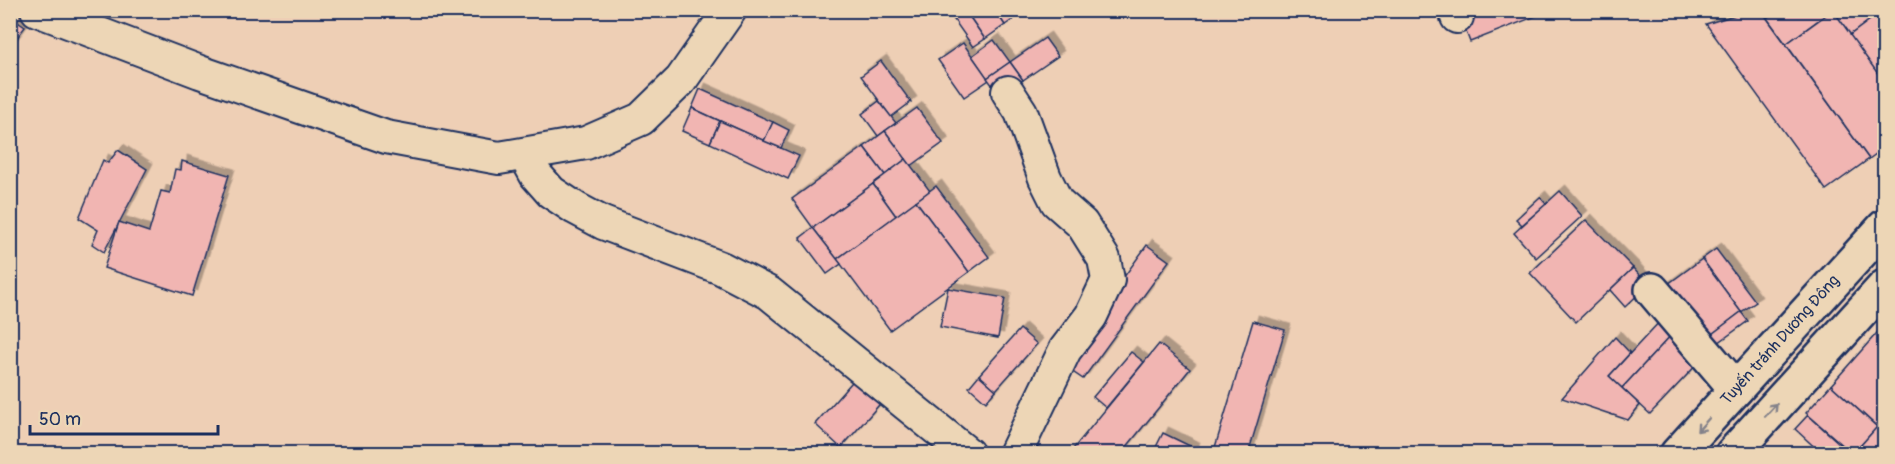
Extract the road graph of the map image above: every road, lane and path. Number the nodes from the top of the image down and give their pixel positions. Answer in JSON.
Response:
{"nodes":[{"id":1,"x":37,"y":10,"type":"edge"},
{"id":2,"x":730,"y":10,"type":"edge"},
{"id":3,"x":1008,"y":92,"type":"dead end"},
{"id":4,"x":525,"y":155,"type":"junction"},
{"id":5,"x":1884,"y":227,"type":"edge"},
{"id":6,"x":1884,"y":287,"type":"edge"},
{"id":7,"x":1652,"y":290,"type":"dead end"},
{"id":8,"x":1736,"y":388,"type":"junction"},
{"id":9,"x":968,"y":453,"type":"edge"},
{"id":10,"x":1015,"y":453,"type":"edge"},
{"id":11,"x":1677,"y":453,"type":"edge"},
{"id":12,"x":1732,"y":453,"type":"edge"}],
"edges":[{"from":1,"to":4,"type":"street"},
{"from":2,"to":4,"type":"street"},
{"from":3,"to":10,"type":"street"},
{"from":4,"to":9,"type":"street"},
{"from":5,"to":8,"type":"main road","name":"Tuyến tránh Dương Đông"},
{"from":12,"to":6,"type":"main road","one_way":true},
{"from":7,"to":8,"type":"main road"},
{"from":8,"to":11,"type":"main road","name":"Tuyến tránh Dương Đông","one_way":true}]}
